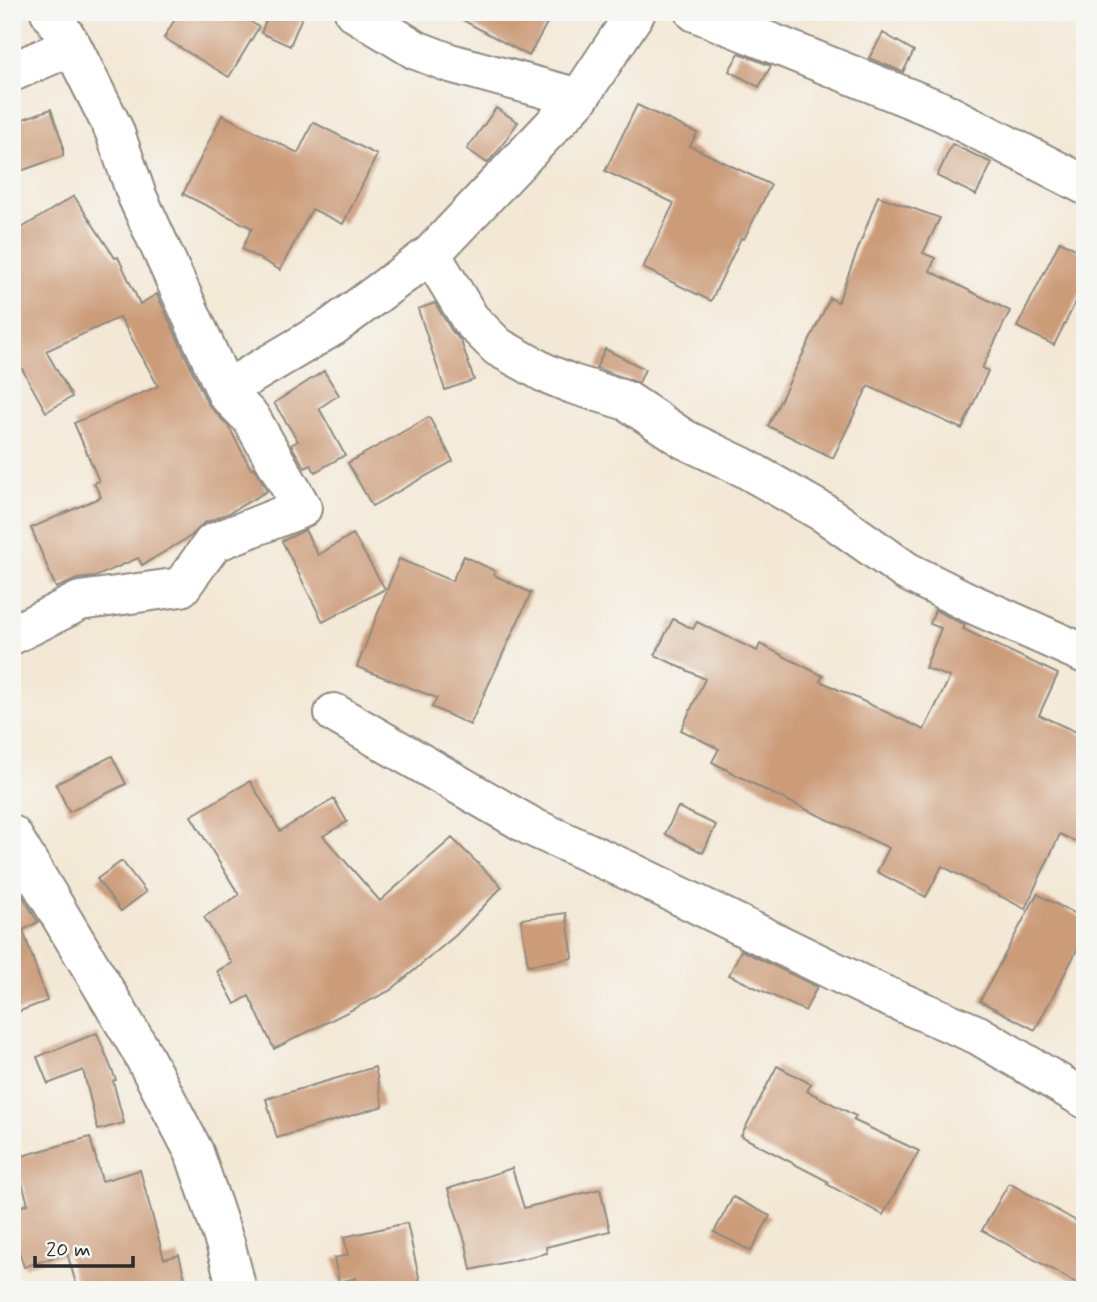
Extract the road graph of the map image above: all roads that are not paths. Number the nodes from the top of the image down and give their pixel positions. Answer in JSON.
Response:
{"nodes":[{"id":1,"x":50,"y":12,"type":"edge"},
{"id":2,"x":354,"y":12,"type":"edge"},
{"id":3,"x":636,"y":12,"type":"edge"},
{"id":4,"x":695,"y":12,"type":"edge"},
{"id":5,"x":72,"y":46,"type":"junction"},
{"id":6,"x":12,"y":72,"type":"edge"},
{"id":7,"x":579,"y":98,"type":"junction"},
{"id":8,"x":1085,"y":185,"type":"edge"},
{"id":9,"x":430,"y":254,"type":"junction"},
{"id":10,"x":227,"y":394,"type":"junction"},
{"id":11,"x":12,"y":635,"type":"edge"},
{"id":12,"x":1085,"y":654,"type":"edge"},
{"id":13,"x":334,"y":713,"type":"dead end"},
{"id":14,"x":12,"y":835,"type":"edge"},
{"id":15,"x":1085,"y":1099,"type":"edge"},
{"id":16,"x":237,"y":1290,"type":"edge"}],
"edges":[{"from":1,"to":5,"type":"street"},
{"from":2,"to":7,"type":"street"},
{"from":3,"to":7,"type":"street"},
{"from":4,"to":8,"type":"street"},
{"from":5,"to":6,"type":"street"},
{"from":5,"to":10,"type":"street"},
{"from":7,"to":9,"type":"street"},
{"from":9,"to":10,"type":"street"},
{"from":9,"to":12,"type":"street"},
{"from":10,"to":11,"type":"street"},
{"from":13,"to":15,"type":"street"},
{"from":14,"to":16,"type":"street"}]}
